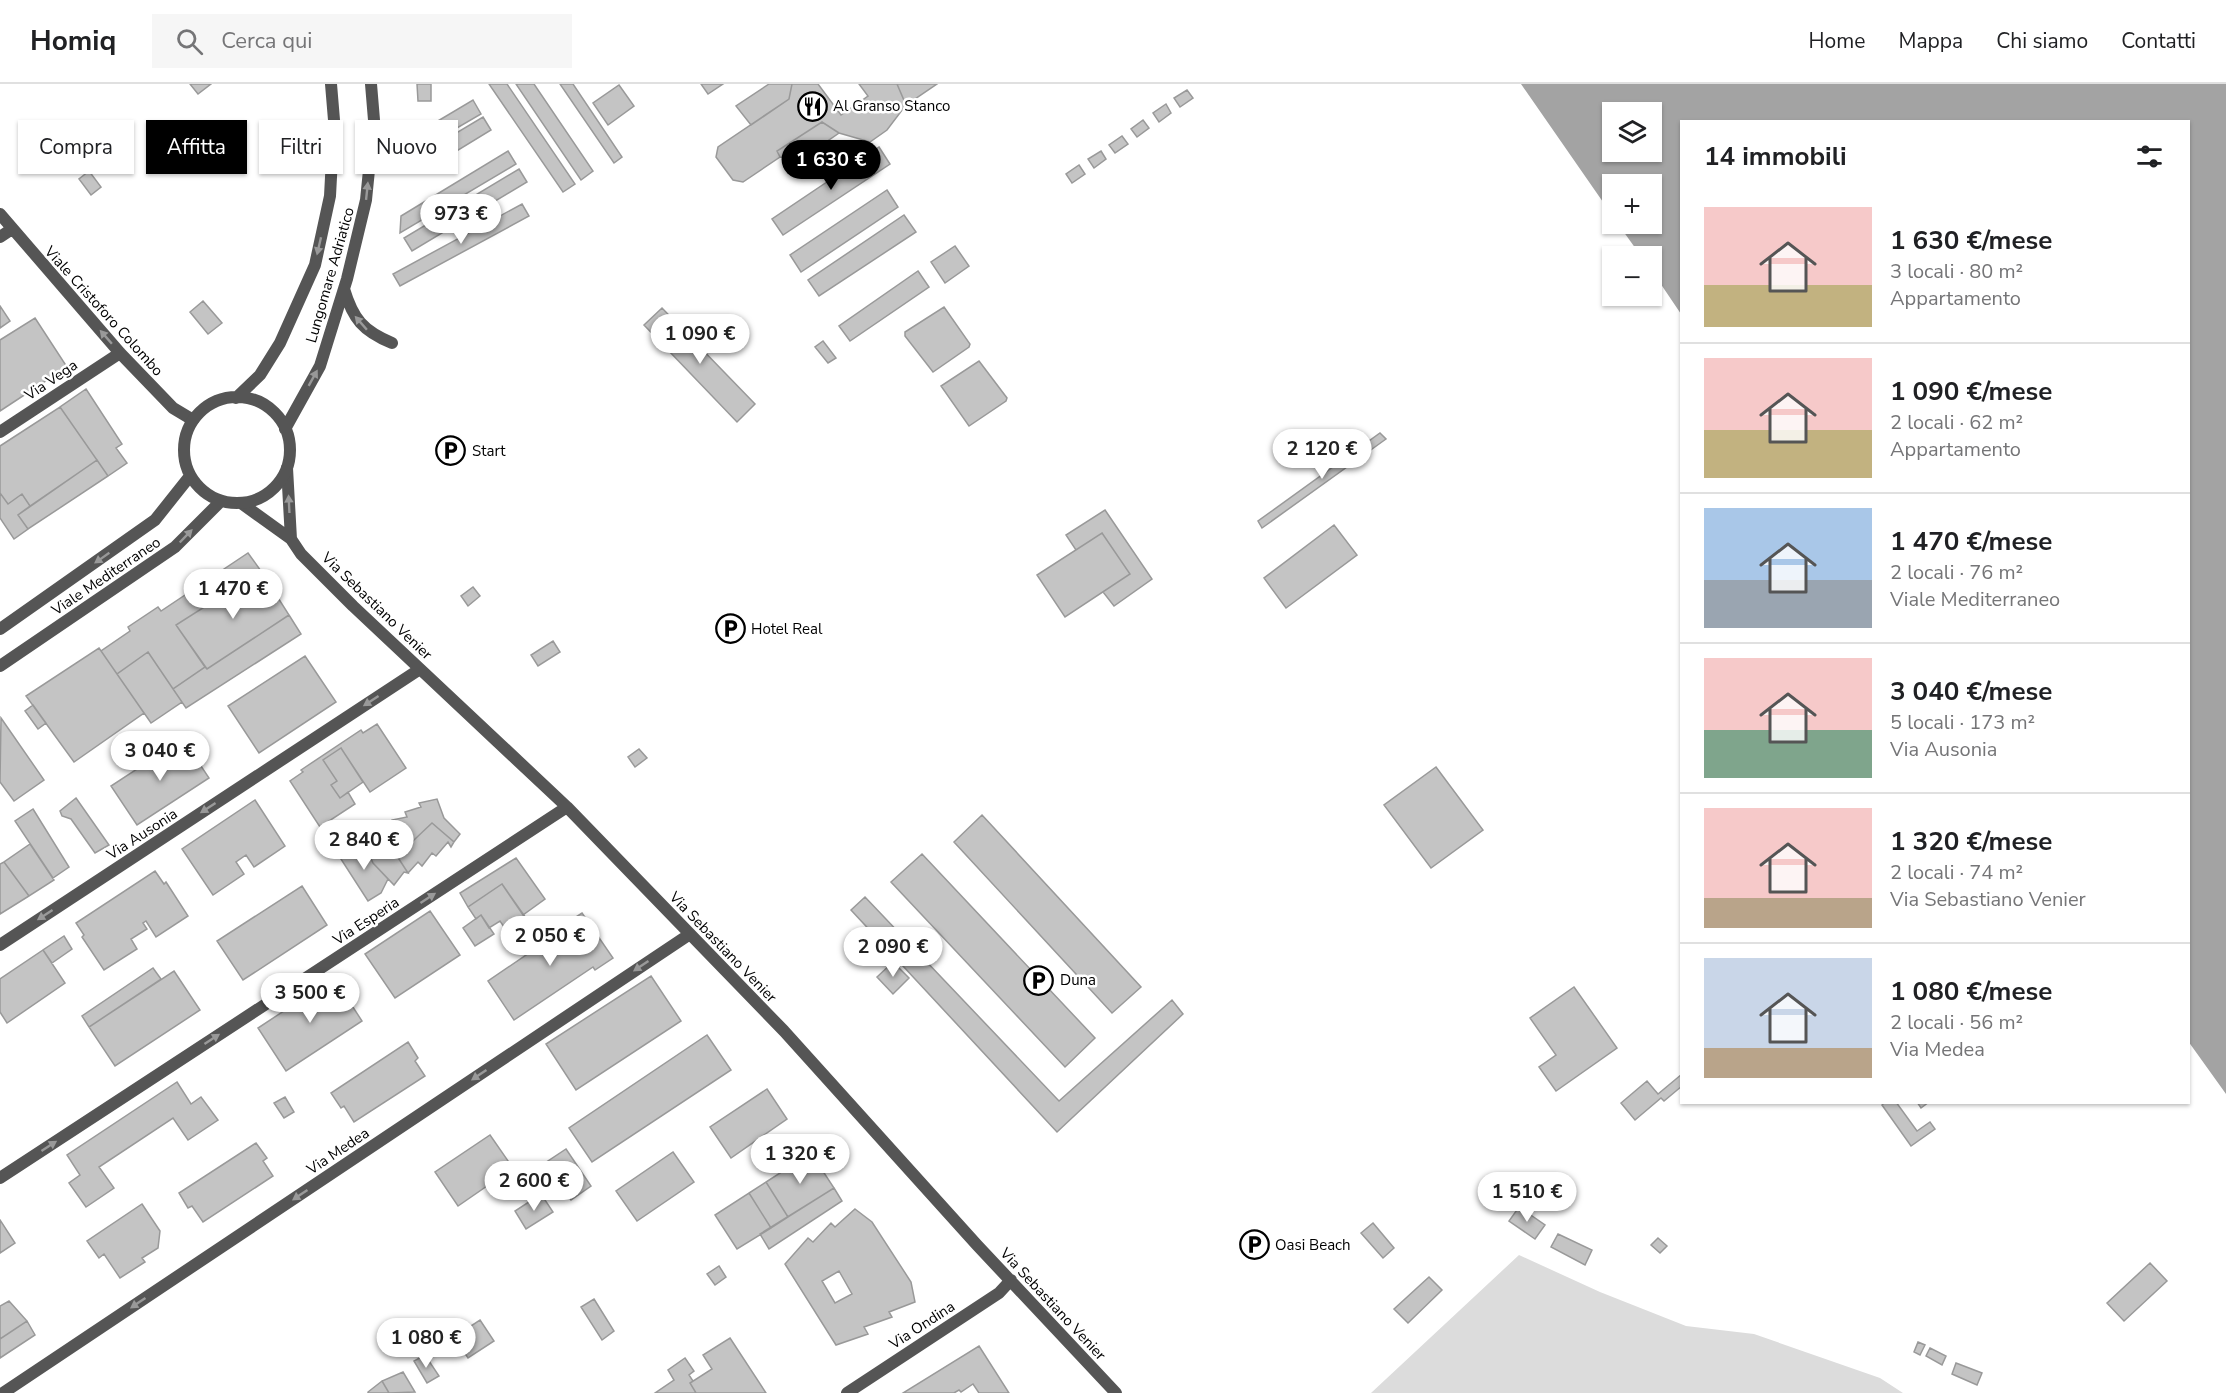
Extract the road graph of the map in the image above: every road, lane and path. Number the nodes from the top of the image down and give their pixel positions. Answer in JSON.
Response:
{"nodes":[{"id":1,"x":332,"y":84,"type":"edge"},
{"id":2,"x":371,"y":84,"type":"edge"},
{"id":3,"x":0,"y":214,"type":"edge"},
{"id":4,"x":12,"y":229,"type":"junction"},
{"id":5,"x":0,"y":237,"type":"edge"},
{"id":6,"x":344,"y":289,"type":"junction"},
{"id":7,"x":392,"y":343,"type":"dead end"},
{"id":8,"x":120,"y":353,"type":"junction"},
{"id":9,"x":236,"y":398,"type":"junction"},
{"id":10,"x":193,"y":420,"type":"junction"},
{"id":11,"x":285,"y":429,"type":"junction"},
{"id":12,"x":0,"y":432,"type":"edge"},
{"id":13,"x":287,"y":468,"type":"junction"},
{"id":14,"x":190,"y":476,"type":"junction"},
{"id":15,"x":220,"y":501,"type":"junction"},
{"id":16,"x":241,"y":503,"type":"junction"},
{"id":17,"x":291,"y":539,"type":"junction"},
{"id":18,"x":0,"y":629,"type":"edge"},
{"id":19,"x":0,"y":666,"type":"edge"},
{"id":20,"x":420,"y":669,"type":"junction"},
{"id":21,"x":567,"y":807,"type":"junction"},
{"id":22,"x":690,"y":934,"type":"junction"},
{"id":23,"x":0,"y":945,"type":"edge"},
{"id":24,"x":0,"y":1178,"type":"edge"},
{"id":25,"x":1011,"y":1280,"type":"junction"},
{"id":26,"x":3,"y":1393,"type":"edge"},
{"id":27,"x":847,"y":1393,"type":"edge"},
{"id":28,"x":1116,"y":1393,"type":"edge"}],
"edges":[{"from":1,"to":9,"type":"street","name":"Lungomare Adriatico","one_way":true},
{"from":6,"to":2,"type":"street","name":"Lungomare Adriatico","one_way":true},
{"from":3,"to":4,"type":"street","name":"Viale Cristoforo Colombo"},
{"from":4,"to":5,"type":"street"},
{"from":8,"to":4,"type":"street","name":"Viale Cristoforo Colombo","one_way":true},
{"from":7,"to":6,"type":"street","one_way":true},
{"from":11,"to":6,"type":"street","name":"Lungomare Adriatico","one_way":true},
{"from":8,"to":10,"type":"street","name":"Viale Cristoforo Colombo"},
{"from":8,"to":12,"type":"street","name":"Via Vega"},
{"from":9,"to":10,"type":"street"},
{"from":9,"to":11,"type":"street"},
{"from":10,"to":14,"type":"street"},
{"from":11,"to":13,"type":"street"},
{"from":13,"to":16,"type":"street"},
{"from":17,"to":13,"type":"street","one_way":true},
{"from":14,"to":15,"type":"street"},
{"from":14,"to":18,"type":"street","name":"Viale Mediterraneo","one_way":true},
{"from":15,"to":16,"type":"street"},
{"from":19,"to":15,"type":"street","name":"Viale Mediterraneo","one_way":true},
{"from":16,"to":17,"type":"street","name":"Via Sebastiano Venier"},
{"from":17,"to":20,"type":"street","name":"Via Sebastiano Venier"},
{"from":20,"to":21,"type":"street","name":"Via Sebastiano Venier"},
{"from":20,"to":23,"type":"street","name":"Via Ausonia","one_way":true},
{"from":21,"to":22,"type":"street","name":"Via Sebastiano Venier"},
{"from":24,"to":21,"type":"street","name":"Via Esperia","one_way":true},
{"from":22,"to":25,"type":"street","name":"Via Sebastiano Venier"},
{"from":22,"to":26,"type":"street","name":"Via Medea","one_way":true},
{"from":25,"to":27,"type":"street","name":"Via Ondina"},
{"from":25,"to":28,"type":"street","name":"Via Sebastiano Venier"}]}
